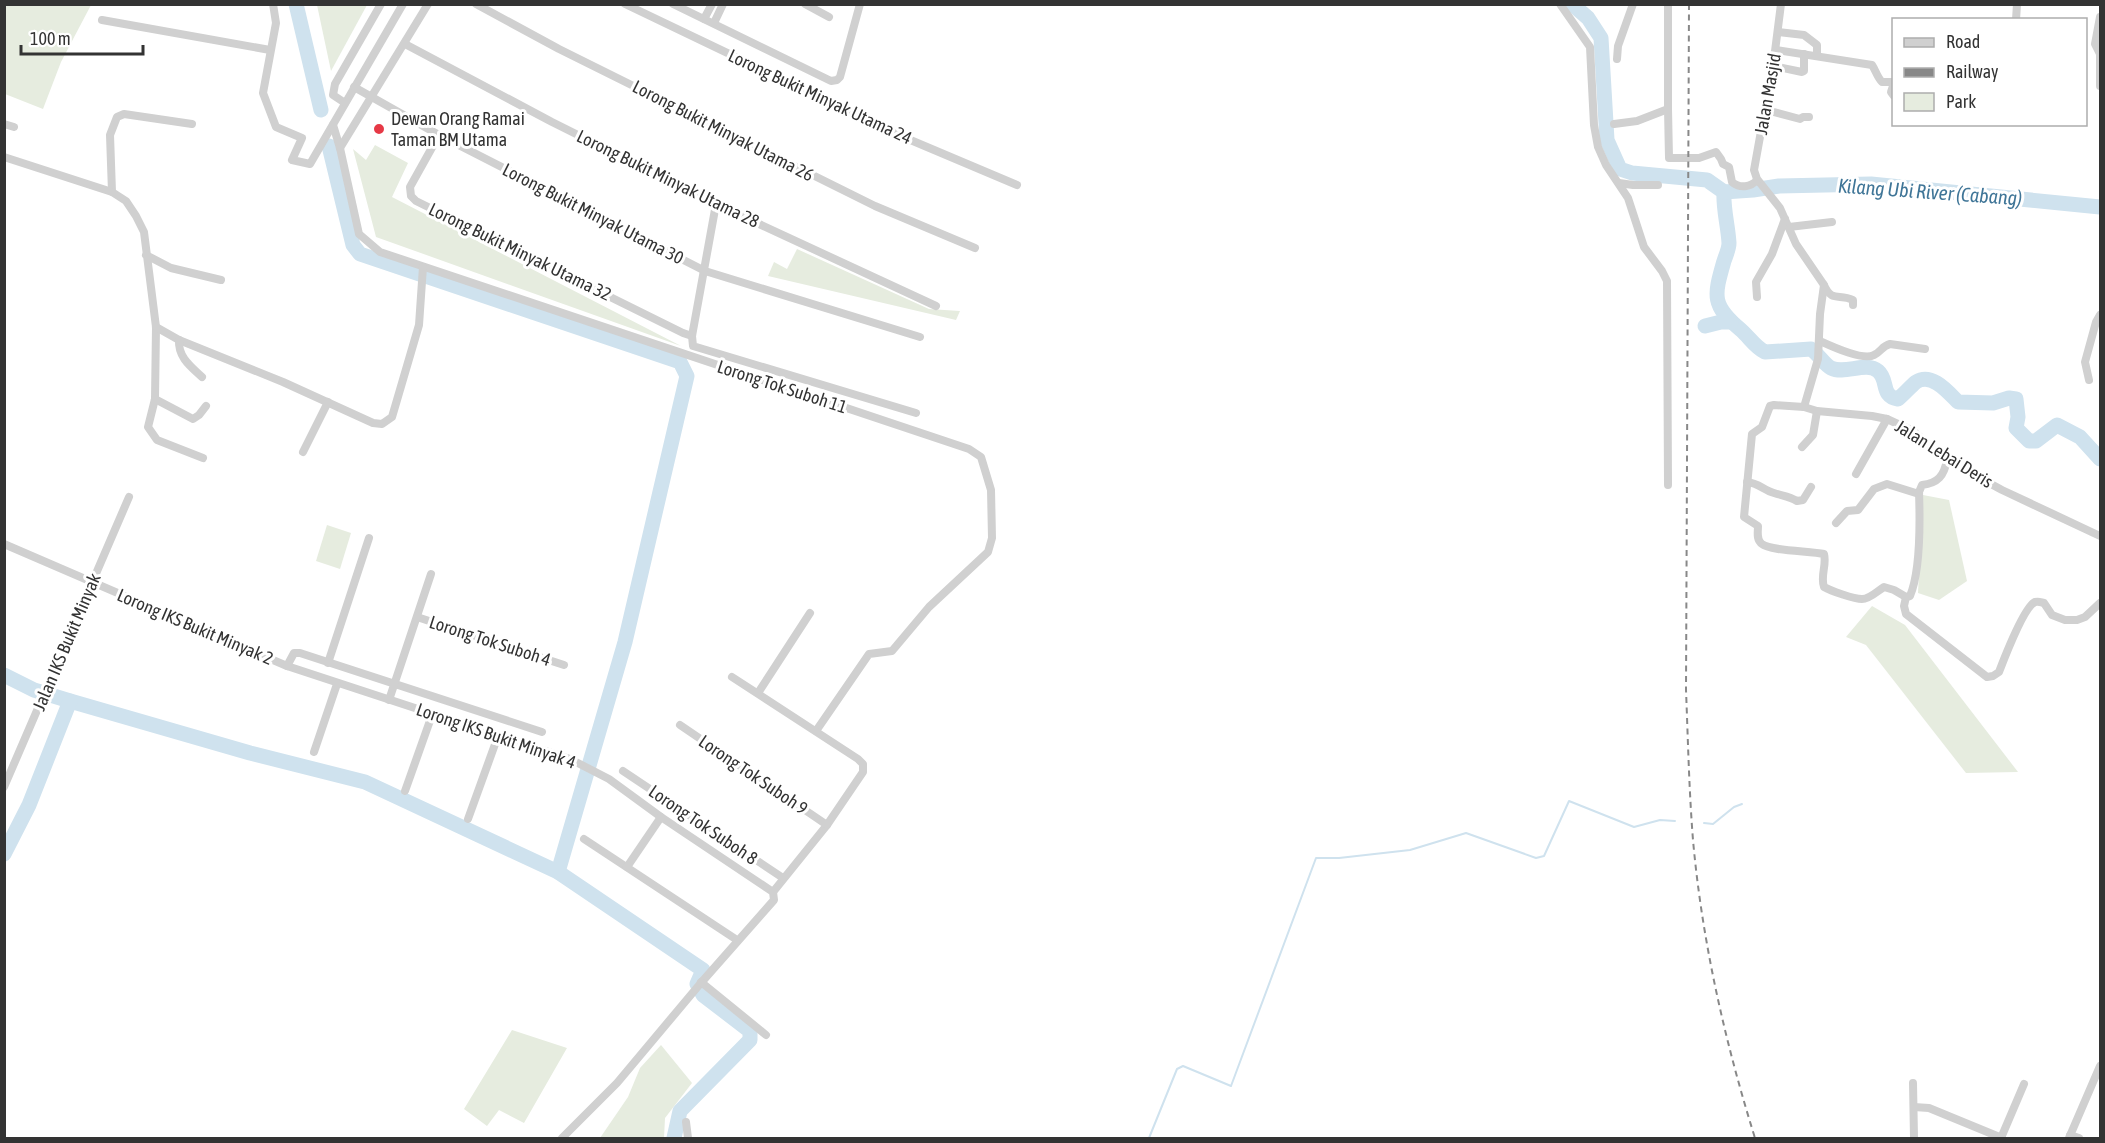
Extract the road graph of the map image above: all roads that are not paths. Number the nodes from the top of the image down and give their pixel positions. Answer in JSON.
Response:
{"nodes":[{"id":1,"x":273,"y":4,"type":"edge"},
{"id":2,"x":381,"y":4,"type":"edge"},
{"id":3,"x":403,"y":4,"type":"edge"},
{"id":4,"x":428,"y":4,"type":"edge"},
{"id":5,"x":476,"y":4,"type":"edge"},
{"id":6,"x":625,"y":4,"type":"edge"},
{"id":7,"x":673,"y":4,"type":"edge"},
{"id":8,"x":712,"y":4,"type":"edge"},
{"id":9,"x":723,"y":4,"type":"edge"},
{"id":10,"x":806,"y":4,"type":"edge"},
{"id":11,"x":860,"y":4,"type":"edge"},
{"id":12,"x":1560,"y":4,"type":"edge"},
{"id":13,"x":1633,"y":4,"type":"edge"},
{"id":14,"x":1668,"y":4,"type":"edge"},
{"id":15,"x":1781,"y":4,"type":"edge"},
{"id":16,"x":829,"y":17,"type":"dead end"},
{"id":17,"x":2100,"y":17,"type":"edge"},
{"id":18,"x":704,"y":19,"type":"junction"},
{"id":19,"x":102,"y":20,"type":"dead end"},
{"id":20,"x":714,"y":23,"type":"junction"},
{"id":21,"x":1779,"y":32,"type":"junction"},
{"id":22,"x":405,"y":44,"type":"junction"},
{"id":23,"x":2096,"y":44,"type":"junction"},
{"id":24,"x":2087,"y":45,"type":"edge"},
{"id":25,"x":270,"y":50,"type":"junction"},
{"id":26,"x":1776,"y":50,"type":"junction"},
{"id":27,"x":1804,"y":54,"type":"junction"},
{"id":28,"x":1817,"y":56,"type":"junction"},
{"id":29,"x":1617,"y":59,"type":"dead end"},
{"id":30,"x":1773,"y":66,"type":"junction"},
{"id":31,"x":1892,"y":83,"type":"edge"},
{"id":32,"x":2100,"y":86,"type":"edge"},
{"id":33,"x":354,"y":87,"type":"junction"},
{"id":34,"x":372,"y":97,"type":"junction"},
{"id":35,"x":345,"y":103,"type":"junction"},
{"id":36,"x":1668,"y":109,"type":"junction"},
{"id":37,"x":1766,"y":110,"type":"junction"},
{"id":38,"x":1809,"y":117,"type":"dead end"},
{"id":39,"x":192,"y":124,"type":"dead end"},
{"id":40,"x":1614,"y":124,"type":"dead end"},
{"id":41,"x":333,"y":125,"type":"junction"},
{"id":42,"x":439,"y":135,"type":"junction"},
{"id":43,"x":340,"y":148,"type":"junction"},
{"id":44,"x":4,"y":157,"type":"edge"},
{"id":45,"x":1758,"y":181,"type":"junction"},
{"id":46,"x":1619,"y":183,"type":"junction"},
{"id":47,"x":1017,"y":185,"type":"dead end"},
{"id":48,"x":1658,"y":185,"type":"dead end"},
{"id":49,"x":112,"y":192,"type":"junction"},
{"id":50,"x":717,"y":204,"type":"junction"},
{"id":51,"x":1785,"y":218,"type":"junction"},
{"id":52,"x":1832,"y":222,"type":"dead end"},
{"id":53,"x":1789,"y":227,"type":"junction"},
{"id":54,"x":975,"y":248,"type":"dead end"},
{"id":55,"x":146,"y":255,"type":"junction"},
{"id":56,"x":705,"y":271,"type":"junction"},
{"id":57,"x":423,"y":273,"type":"junction"},
{"id":58,"x":221,"y":280,"type":"dead end"},
{"id":59,"x":1824,"y":285,"type":"junction"},
{"id":60,"x":1757,"y":297,"type":"dead end"},
{"id":61,"x":1853,"y":305,"type":"dead end"},
{"id":62,"x":936,"y":306,"type":"dead end"},
{"id":63,"x":2100,"y":315,"type":"edge"},
{"id":64,"x":156,"y":327,"type":"junction"},
{"id":65,"x":692,"y":336,"type":"junction"},
{"id":66,"x":920,"y":337,"type":"dead end"},
{"id":67,"x":179,"y":340,"type":"junction"},
{"id":68,"x":1820,"y":343,"type":"junction"},
{"id":69,"x":1925,"y":349,"type":"dead end"},
{"id":70,"x":202,"y":377,"type":"dead end"},
{"id":71,"x":2089,"y":380,"type":"dead end"},
{"id":72,"x":155,"y":399,"type":"junction"},
{"id":73,"x":328,"y":402,"type":"junction"},
{"id":74,"x":206,"y":406,"type":"dead end"},
{"id":75,"x":1804,"y":407,"type":"junction"},
{"id":76,"x":1816,"y":411,"type":"junction"},
{"id":77,"x":916,"y":413,"type":"dead end"},
{"id":78,"x":1887,"y":419,"type":"junction"},
{"id":79,"x":1802,"y":447,"type":"dead end"},
{"id":80,"x":303,"y":452,"type":"dead end"},
{"id":81,"x":202,"y":458,"type":"dead end"},
{"id":82,"x":1947,"y":460,"type":"junction"},
{"id":83,"x":1856,"y":474,"type":"dead end"},
{"id":84,"x":1747,"y":482,"type":"junction"},
{"id":85,"x":1668,"y":485,"type":"dead end"},
{"id":86,"x":1811,"y":488,"type":"dead end"},
{"id":87,"x":1919,"y":494,"type":"junction"},
{"id":88,"x":129,"y":497,"type":"dead end"},
{"id":89,"x":1836,"y":523,"type":"dead end"},
{"id":90,"x":2100,"y":536,"type":"edge"},
{"id":91,"x":369,"y":538,"type":"dead end"},
{"id":92,"x":4,"y":544,"type":"edge"},
{"id":93,"x":431,"y":574,"type":"dead end"},
{"id":94,"x":92,"y":582,"type":"junction"},
{"id":95,"x":1906,"y":597,"type":"junction"},
{"id":96,"x":2100,"y":603,"type":"edge"},
{"id":97,"x":810,"y":614,"type":"dead end"},
{"id":98,"x":417,"y":617,"type":"junction"},
{"id":99,"x":328,"y":663,"type":"junction"},
{"id":100,"x":564,"y":665,"type":"dead end"},
{"id":101,"x":287,"y":666,"type":"junction"},
{"id":102,"x":732,"y":677,"type":"dead end"},
{"id":103,"x":336,"y":684,"type":"junction"},
{"id":104,"x":395,"y":685,"type":"junction"},
{"id":105,"x":758,"y":693,"type":"junction"},
{"id":106,"x":389,"y":700,"type":"junction"},
{"id":107,"x":432,"y":714,"type":"junction"},
{"id":108,"x":680,"y":725,"type":"dead end"},
{"id":109,"x":816,"y":731,"type":"junction"},
{"id":110,"x":542,"y":732,"type":"dead end"},
{"id":111,"x":498,"y":736,"type":"junction"},
{"id":112,"x":314,"y":752,"type":"dead end"},
{"id":113,"x":623,"y":771,"type":"dead end"},
{"id":114,"x":4,"y":787,"type":"edge"},
{"id":115,"x":405,"y":791,"type":"dead end"},
{"id":116,"x":661,"y":817,"type":"junction"},
{"id":117,"x":468,"y":819,"type":"dead end"},
{"id":118,"x":827,"y":825,"type":"junction"},
{"id":119,"x":584,"y":839,"type":"dead end"},
{"id":120,"x":627,"y":867,"type":"junction"},
{"id":121,"x":783,"y":878,"type":"junction"},
{"id":122,"x":773,"y":896,"type":"junction"},
{"id":123,"x":738,"y":940,"type":"junction"},
{"id":124,"x":698,"y":986,"type":"junction"},
{"id":125,"x":766,"y":1035,"type":"dead end"},
{"id":126,"x":2100,"y":1066,"type":"edge"},
{"id":127,"x":2097,"y":1082,"type":"edge"},
{"id":128,"x":1913,"y":1083,"type":"dead end"},
{"id":129,"x":2024,"y":1084,"type":"dead end"},
{"id":130,"x":1914,"y":1107,"type":"junction"},
{"id":131,"x":686,"y":1122,"type":"dead end"},
{"id":132,"x":2073,"y":1137,"type":"edge"},
{"id":133,"x":562,"y":1138,"type":"edge"},
{"id":134,"x":688,"y":1138,"type":"edge"},
{"id":135,"x":1914,"y":1138,"type":"edge"},
{"id":136,"x":2002,"y":1138,"type":"edge"}],
"edges":[{"from":1,"to":25,"type":"street"},
{"from":2,"to":35,"type":"street"},
{"from":3,"to":33,"type":"street"},
{"from":4,"to":22,"type":"street"},
{"from":5,"to":54,"type":"street","name":"Lorong Bukit Minyak Utama 26"},
{"from":6,"to":47,"type":"street","name":"Lorong Bukit Minyak Utama 24"},
{"from":7,"to":18,"type":"street"},
{"from":8,"to":18,"type":"street"},
{"from":9,"to":20,"type":"street"},
{"from":10,"to":16,"type":"street"},
{"from":11,"to":20,"type":"street"},
{"from":12,"to":46,"type":"street"},
{"from":13,"to":29,"type":"street"},
{"from":14,"to":36,"type":"street"},
{"from":15,"to":21,"type":"street","name":"Jalan Masjid"},
{"from":17,"to":23,"type":"street"},
{"from":18,"to":20,"type":"street"},
{"from":19,"to":25,"type":"street"},
{"from":21,"to":26,"type":"street","name":"Jalan Masjid"},
{"from":21,"to":28,"type":"street"},
{"from":22,"to":34,"type":"street"},
{"from":22,"to":50,"type":"street","name":"Lorong Bukit Minyak Utama 28"},
{"from":23,"to":24,"type":"street"},
{"from":23,"to":32,"type":"street"},
{"from":25,"to":41,"type":"street"},
{"from":26,"to":27,"type":"street"},
{"from":26,"to":30,"type":"street","name":"Jalan Masjid"},
{"from":27,"to":28,"type":"street"},
{"from":27,"to":30,"type":"street"},
{"from":28,"to":31,"type":"street"},
{"from":30,"to":37,"type":"street","name":"Jalan Masjid"},
{"from":33,"to":34,"type":"street","name":"Lorong Bukit Minyak Utama 30"},
{"from":33,"to":35,"type":"street"},
{"from":34,"to":42,"type":"street","name":"Lorong Bukit Minyak Utama 30"},
{"from":34,"to":43,"type":"street"},
{"from":35,"to":41,"type":"street"},
{"from":36,"to":40,"type":"street"},
{"from":36,"to":45,"type":"street"},
{"from":37,"to":38,"type":"street"},
{"from":37,"to":45,"type":"street","name":"Jalan Masjid"},
{"from":39,"to":49,"type":"street"},
{"from":41,"to":43,"type":"street","name":"Lorong Tok Suboh 11"},
{"from":42,"to":56,"type":"street","name":"Lorong Bukit Minyak Utama 30"},
{"from":42,"to":65,"type":"street","name":"Lorong Bukit Minyak Utama 32"},
{"from":43,"to":57,"type":"street","name":"Lorong Tok Suboh 11"},
{"from":44,"to":49,"type":"street"},
{"from":45,"to":51,"type":"street"},
{"from":46,"to":48,"type":"street"},
{"from":46,"to":85,"type":"street"},
{"from":49,"to":55,"type":"street"},
{"from":50,"to":56,"type":"street"},
{"from":50,"to":62,"type":"street","name":"Lorong Bukit Minyak Utama 28"},
{"from":51,"to":53,"type":"street"},
{"from":51,"to":60,"type":"street"},
{"from":52,"to":53,"type":"street"},
{"from":53,"to":59,"type":"street"},
{"from":55,"to":58,"type":"street"},
{"from":55,"to":64,"type":"street"},
{"from":56,"to":65,"type":"street"},
{"from":56,"to":66,"type":"street","name":"Lorong Bukit Minyak Utama 30"},
{"from":57,"to":73,"type":"street"},
{"from":57,"to":109,"type":"street","name":"Lorong Tok Suboh 11"},
{"from":59,"to":61,"type":"street"},
{"from":59,"to":68,"type":"street"},
{"from":63,"to":71,"type":"street"},
{"from":64,"to":67,"type":"street"},
{"from":64,"to":72,"type":"street"},
{"from":65,"to":77,"type":"street"},
{"from":67,"to":70,"type":"street"},
{"from":67,"to":73,"type":"street"},
{"from":68,"to":69,"type":"street"},
{"from":68,"to":75,"type":"street"},
{"from":72,"to":74,"type":"street"},
{"from":72,"to":81,"type":"street"},
{"from":73,"to":80,"type":"street"},
{"from":75,"to":76,"type":"street","name":"Jalan Lebai Deris"},
{"from":75,"to":84,"type":"street","name":"Jalan Lebai Deris"},
{"from":76,"to":78,"type":"street","name":"Jalan Lebai Deris"},
{"from":76,"to":79,"type":"street"},
{"from":78,"to":82,"type":"street","name":"Jalan Lebai Deris"},
{"from":78,"to":83,"type":"street"},
{"from":82,"to":87,"type":"street"},
{"from":82,"to":90,"type":"street","name":"Jalan Lebai Deris"},
{"from":84,"to":86,"type":"street"},
{"from":84,"to":95,"type":"street"},
{"from":87,"to":89,"type":"street"},
{"from":87,"to":95,"type":"street"},
{"from":88,"to":94,"type":"street","name":"Jalan IKS Bukit Minyak"},
{"from":91,"to":99,"type":"street"},
{"from":92,"to":94,"type":"street","name":"Lorong IKS Bukit Minyak 2"},
{"from":93,"to":98,"type":"street"},
{"from":94,"to":101,"type":"street","name":"Lorong IKS Bukit Minyak 2"},
{"from":94,"to":114,"type":"street","name":"Jalan IKS Bukit Minyak"},
{"from":95,"to":96,"type":"street"},
{"from":97,"to":105,"type":"street"},
{"from":98,"to":100,"type":"street","name":"Lorong Tok Suboh 4"},
{"from":98,"to":104,"type":"street"},
{"from":99,"to":101,"type":"street"},
{"from":99,"to":104,"type":"street"},
{"from":101,"to":103,"type":"street","name":"Lorong IKS Bukit Minyak 4"},
{"from":102,"to":105,"type":"street"},
{"from":103,"to":106,"type":"street","name":"Lorong IKS Bukit Minyak 4"},
{"from":103,"to":112,"type":"street"},
{"from":104,"to":106,"type":"street"},
{"from":104,"to":110,"type":"street"},
{"from":105,"to":109,"type":"street"},
{"from":106,"to":107,"type":"street","name":"Lorong IKS Bukit Minyak 4"},
{"from":107,"to":111,"type":"street","name":"Lorong IKS Bukit Minyak 4"},
{"from":107,"to":115,"type":"street"},
{"from":108,"to":118,"type":"street","name":"Lorong Tok Suboh 9"},
{"from":109,"to":118,"type":"street"},
{"from":111,"to":116,"type":"street","name":"Lorong IKS Bukit Minyak 4"},
{"from":111,"to":117,"type":"street"},
{"from":113,"to":121,"type":"street","name":"Lorong Tok Suboh 8"},
{"from":116,"to":120,"type":"street"},
{"from":116,"to":122,"type":"street","name":"Lorong IKS Bukit Minyak 4"},
{"from":118,"to":121,"type":"street"},
{"from":119,"to":120,"type":"street"},
{"from":120,"to":123,"type":"street"},
{"from":121,"to":122,"type":"street"},
{"from":122,"to":123,"type":"street"},
{"from":123,"to":124,"type":"street"},
{"from":124,"to":125,"type":"street"},
{"from":124,"to":133,"type":"street"},
{"from":126,"to":127,"type":"street"},
{"from":127,"to":132,"type":"street"},
{"from":128,"to":130,"type":"street"},
{"from":129,"to":136,"type":"street"},
{"from":130,"to":135,"type":"street"},
{"from":130,"to":136,"type":"street"},
{"from":131,"to":134,"type":"street"}]}
